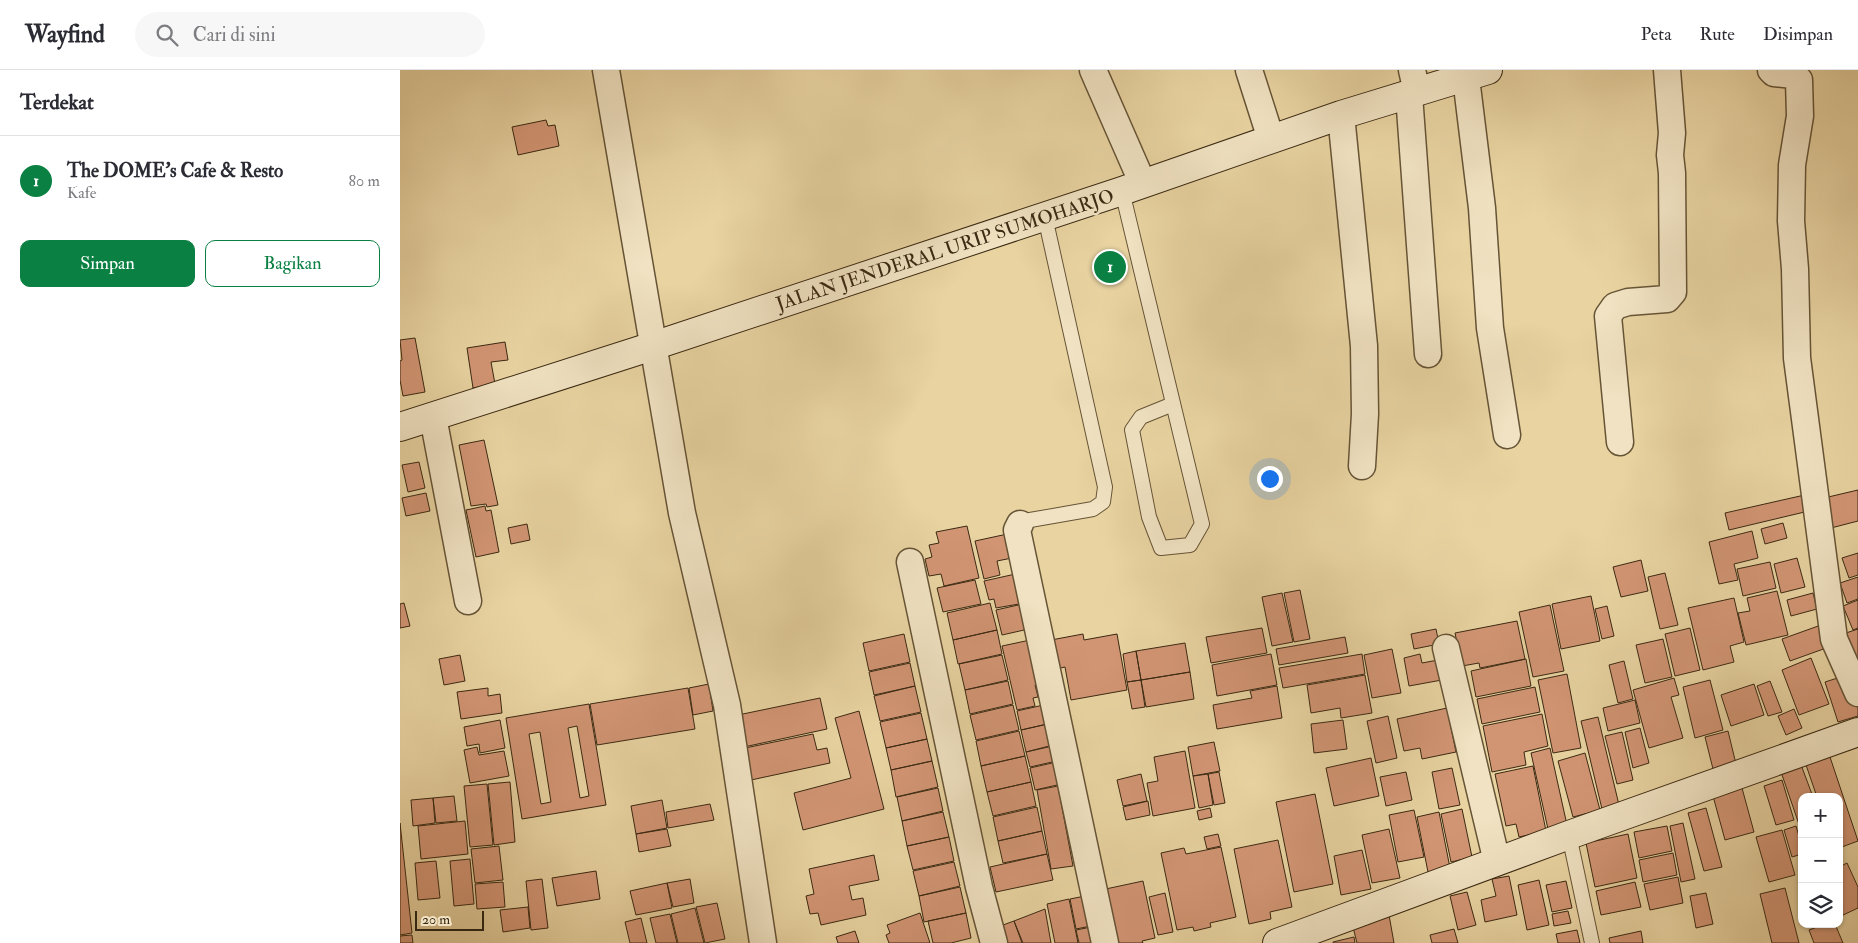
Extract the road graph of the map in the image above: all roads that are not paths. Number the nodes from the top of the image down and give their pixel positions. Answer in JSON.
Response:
{"nodes":[{"id":1,"x":606,"y":70,"type":"edge"},
{"id":2,"x":1093,"y":70,"type":"edge"},
{"id":3,"x":1249,"y":70,"type":"edge"},
{"id":4,"x":1667,"y":70,"type":"edge"},
{"id":5,"x":1771,"y":70,"type":"edge"},
{"id":6,"x":1477,"y":74,"type":"edge"},
{"id":7,"x":1412,"y":86,"type":"edge"},
{"id":8,"x":1341,"y":115,"type":"junction"},
{"id":9,"x":1272,"y":139,"type":"junction"},
{"id":10,"x":1133,"y":188,"type":"junction"},
{"id":11,"x":1045,"y":217,"type":"junction"},
{"id":12,"x":653,"y":346,"type":"junction"},
{"id":13,"x":1428,"y":354,"type":"dead end"},
{"id":14,"x":1173,"y":404,"type":"junction"},
{"id":15,"x":433,"y":417,"type":"junction"},
{"id":16,"x":400,"y":427,"type":"edge"},
{"id":17,"x":1507,"y":435,"type":"dead end"},
{"id":18,"x":1620,"y":442,"type":"dead end"},
{"id":19,"x":1362,"y":466,"type":"dead end"},
{"id":20,"x":1020,"y":524,"type":"joint"},
{"id":21,"x":910,"y":562,"type":"dead end"},
{"id":22,"x":468,"y":601,"type":"dead end"},
{"id":23,"x":1446,"y":648,"type":"dead end"},
{"id":24,"x":1858,"y":693,"type":"edge"},
{"id":25,"x":1858,"y":732,"type":"edge"},
{"id":26,"x":1569,"y":835,"type":"junction"},
{"id":27,"x":1497,"y":862,"type":"junction"},
{"id":28,"x":763,"y":943,"type":"edge"},
{"id":29,"x":994,"y":943,"type":"edge"},
{"id":30,"x":1105,"y":943,"type":"edge"},
{"id":31,"x":1277,"y":943,"type":"edge"},
{"id":32,"x":1592,"y":943,"type":"edge"}],
"edges":[{"from":1,"to":12,"type":"street"},
{"from":2,"to":10,"type":"street"},
{"from":3,"to":9,"type":"street"},
{"from":4,"to":18,"type":"street"},
{"from":5,"to":24,"type":"street"},
{"from":6,"to":7,"type":"street","name":"JALAN JENDERAL URIP SUMOHARJO"},
{"from":6,"to":17,"type":"street"},
{"from":7,"to":8,"type":"street","name":"JALAN JENDERAL URIP SUMOHARJO"},
{"from":7,"to":13,"type":"street"},
{"from":8,"to":9,"type":"street","name":"JALAN JENDERAL URIP SUMOHARJO"},
{"from":8,"to":19,"type":"street"},
{"from":9,"to":10,"type":"street","name":"JALAN JENDERAL URIP SUMOHARJO"},
{"from":10,"to":11,"type":"street","name":"JALAN JENDERAL URIP SUMOHARJO"},
{"from":10,"to":14,"type":"lane"},
{"from":11,"to":12,"type":"street","name":"JALAN JENDERAL URIP SUMOHARJO"},
{"from":11,"to":20,"type":"lane"},
{"from":12,"to":15,"type":"street","name":"JALAN JENDERAL URIP SUMOHARJO"},
{"from":12,"to":28,"type":"street"},
{"from":14,"to":14,"type":"lane"},
{"from":15,"to":16,"type":"street","name":"JALAN JENDERAL URIP SUMOHARJO"},
{"from":15,"to":22,"type":"street"},
{"from":20,"to":30,"type":"street"},
{"from":21,"to":29,"type":"street"},
{"from":23,"to":27,"type":"street"},
{"from":25,"to":26,"type":"street"},
{"from":26,"to":27,"type":"street"},
{"from":26,"to":32,"type":"lane"},
{"from":27,"to":31,"type":"street"}]}
